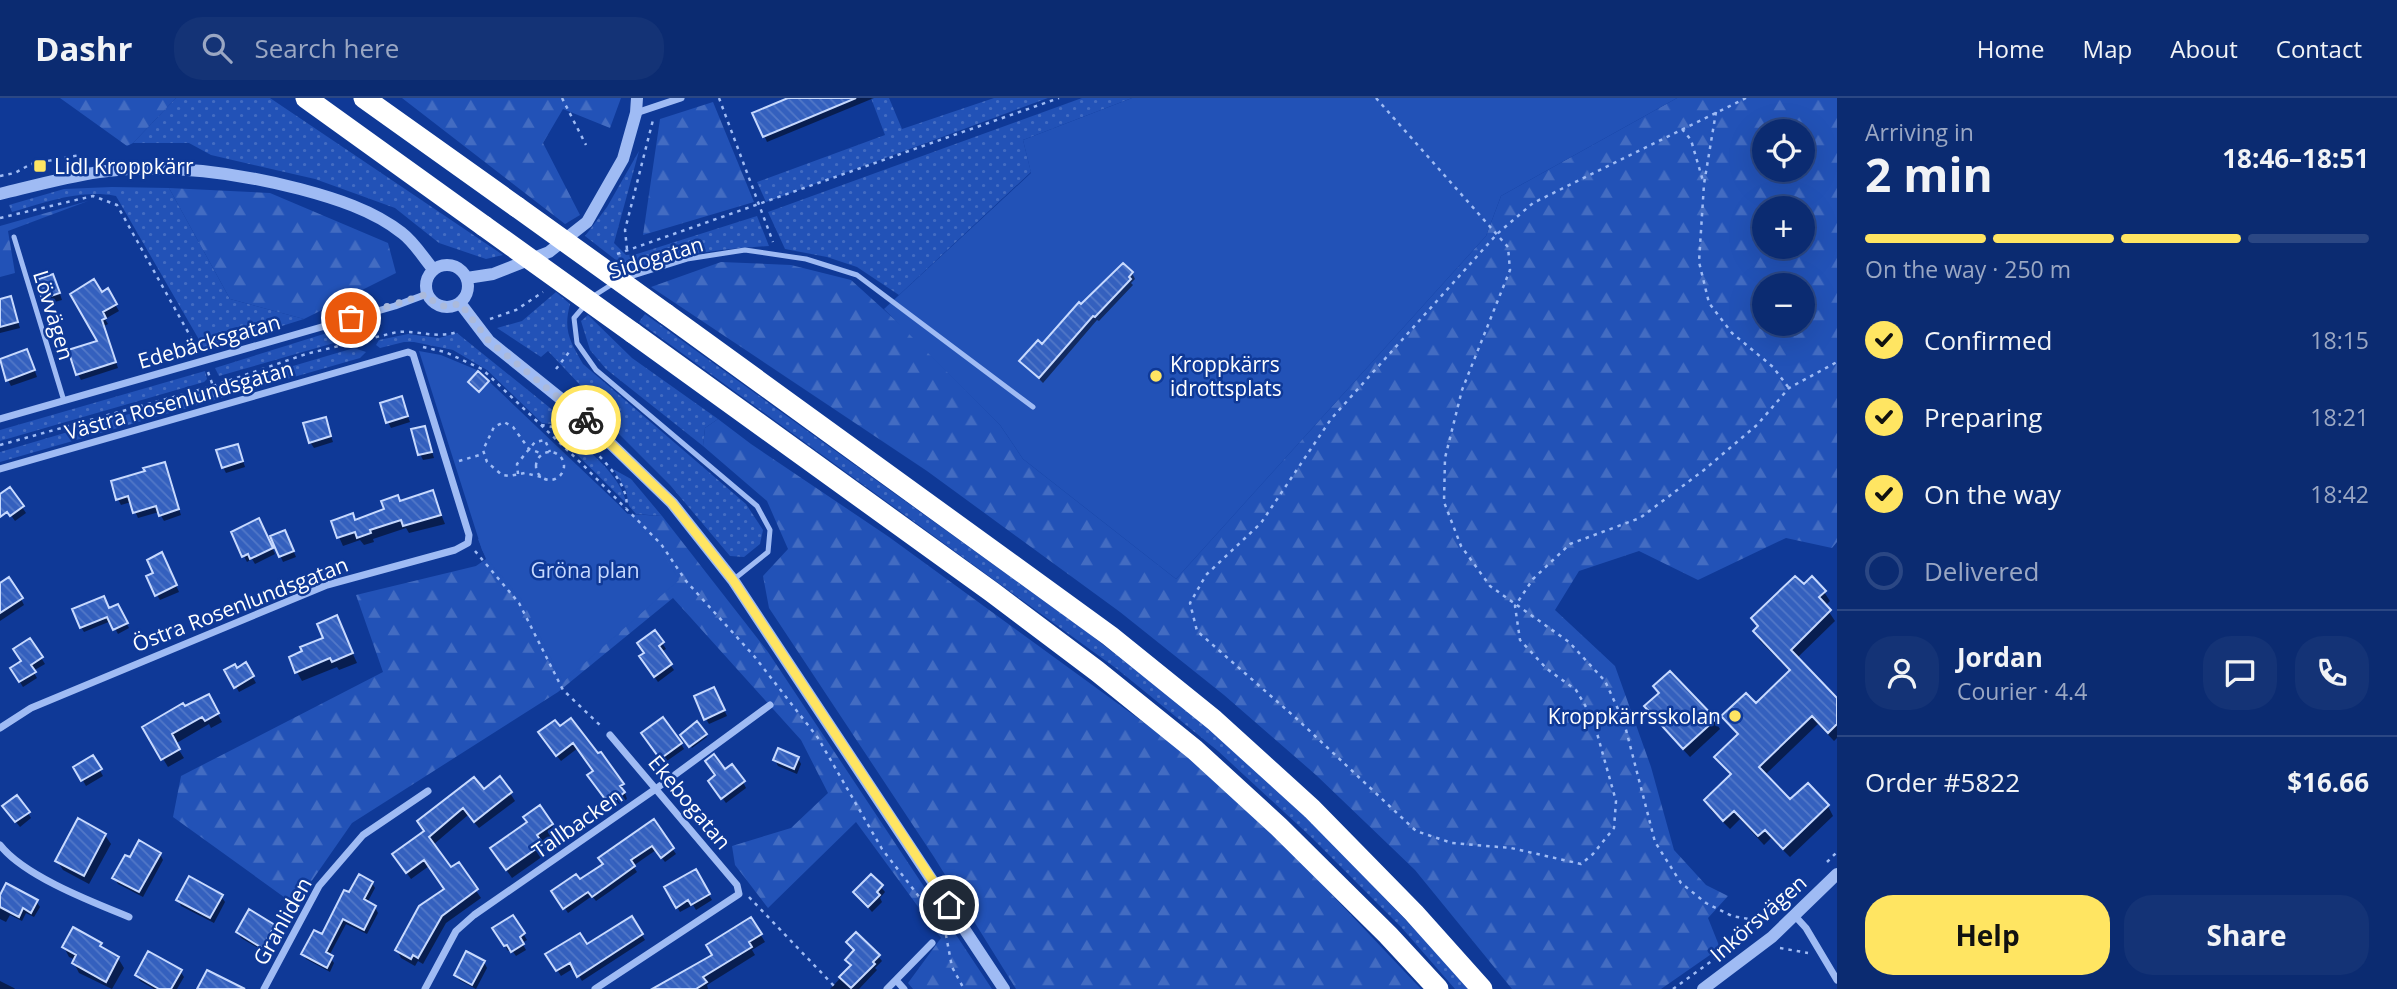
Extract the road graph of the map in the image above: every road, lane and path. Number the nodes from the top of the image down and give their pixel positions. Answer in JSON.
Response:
{"nodes":[{"id":1,"x":306,"y":98,"type":"edge"},
{"id":2,"x":364,"y":98,"type":"edge"},
{"id":3,"x":562,"y":98,"type":"edge"},
{"id":4,"x":638,"y":98,"type":"edge"},
{"id":5,"x":681,"y":98,"type":"edge"},
{"id":6,"x":719,"y":98,"type":"edge"},
{"id":7,"x":1059,"y":98,"type":"edge"},
{"id":8,"x":1376,"y":98,"type":"edge"},
{"id":9,"x":1746,"y":98,"type":"edge"},
{"id":10,"x":657,"y":106,"type":"junction"},
{"id":11,"x":1716,"y":112,"type":"junction"},
{"id":12,"x":636,"y":113,"type":"junction"},
{"id":13,"x":1682,"y":128,"type":"junction"},
{"id":14,"x":586,"y":145,"type":"dead end"},
{"id":15,"x":80,"y":155,"type":"dead end"},
{"id":16,"x":0,"y":176,"type":"edge"},
{"id":17,"x":1704,"y":184,"type":"junction"},
{"id":18,"x":0,"y":194,"type":"edge"},
{"id":19,"x":760,"y":205,"type":"junction"},
{"id":20,"x":0,"y":218,"type":"edge"},
{"id":21,"x":1497,"y":233,"type":"junction"},
{"id":22,"x":14,"y":237,"type":"dead end"},
{"id":23,"x":628,"y":249,"type":"junction"},
{"id":24,"x":616,"y":254,"type":"dead end"},
{"id":25,"x":778,"y":255,"type":"junction"},
{"id":26,"x":433,"y":269,"type":"junction"},
{"id":27,"x":467,"y":278,"type":"junction"},
{"id":28,"x":549,"y":289,"type":"dead end"},
{"id":29,"x":427,"y":294,"type":"junction"},
{"id":30,"x":460,"y":303,"type":"junction"},
{"id":31,"x":490,"y":320,"type":"dead end"},
{"id":32,"x":457,"y":332,"type":"dead end"},
{"id":33,"x":577,"y":343,"type":"junction"},
{"id":34,"x":422,"y":347,"type":"dead end"},
{"id":35,"x":203,"y":360,"type":"junction"},
{"id":36,"x":1837,"y":362,"type":"edge"},
{"id":37,"x":556,"y":369,"type":"dead end"},
{"id":38,"x":213,"y":386,"type":"junction"},
{"id":39,"x":1789,"y":388,"type":"junction"},
{"id":40,"x":64,"y":401,"type":"junction"},
{"id":41,"x":1033,"y":407,"type":"dead end"},
{"id":42,"x":0,"y":419,"type":"edge"},
{"id":43,"x":541,"y":425,"type":"junction"},
{"id":44,"x":553,"y":436,"type":"junction"},
{"id":45,"x":545,"y":441,"type":"junction"},
{"id":46,"x":0,"y":445,"type":"edge"},
{"id":47,"x":529,"y":449,"type":"junction"},
{"id":48,"x":550,"y":452,"type":"junction"},
{"id":49,"x":483,"y":454,"type":"junction"},
{"id":50,"x":543,"y":454,"type":"junction"},
{"id":51,"x":447,"y":465,"type":"junction"},
{"id":52,"x":0,"y":469,"type":"edge"},
{"id":53,"x":519,"y":474,"type":"junction"},
{"id":54,"x":541,"y":477,"type":"junction"},
{"id":55,"x":626,"y":508,"type":"junction"},
{"id":56,"x":468,"y":543,"type":"junction"},
{"id":57,"x":733,"y":580,"type":"junction"},
{"id":58,"x":1515,"y":606,"type":"junction"},
{"id":59,"x":770,"y":705,"type":"dead end"},
{"id":60,"x":0,"y":728,"type":"edge"},
{"id":61,"x":610,"y":735,"type":"joint"},
{"id":62,"x":657,"y":789,"type":"junction"},
{"id":63,"x":428,"y":791,"type":"dead end"},
{"id":64,"x":0,"y":845,"type":"edge"},
{"id":65,"x":1837,"y":852,"type":"edge"},
{"id":66,"x":1828,"y":862,"type":"dead end"},
{"id":67,"x":1837,"y":874,"type":"edge"},
{"id":68,"x":739,"y":894,"type":"junction"},
{"id":69,"x":1795,"y":916,"type":"junction"},
{"id":70,"x":129,"y":917,"type":"dead end"},
{"id":71,"x":1752,"y":932,"type":"dead end"},
{"id":72,"x":1772,"y":937,"type":"junction"},
{"id":73,"x":932,"y":943,"type":"dead end"},
{"id":74,"x":1822,"y":955,"type":"junction"},
{"id":75,"x":1837,"y":979,"type":"edge"},
{"id":76,"x":896,"y":980,"type":"junction"},
{"id":77,"x":264,"y":989,"type":"edge"},
{"id":78,"x":425,"y":989,"type":"edge"},
{"id":79,"x":595,"y":989,"type":"edge"},
{"id":80,"x":837,"y":989,"type":"edge"},
{"id":81,"x":887,"y":989,"type":"edge"},
{"id":82,"x":904,"y":989,"type":"edge"},
{"id":83,"x":964,"y":989,"type":"edge"},
{"id":84,"x":1004,"y":989,"type":"edge"},
{"id":85,"x":1437,"y":989,"type":"edge"},
{"id":86,"x":1482,"y":989,"type":"edge"},
{"id":87,"x":1673,"y":989,"type":"edge"},
{"id":88,"x":1703,"y":989,"type":"edge"}],
"edges":[{"from":1,"to":85,"type":"highway","bridge":true},
{"from":2,"to":86,"type":"highway","bridge":true},
{"from":3,"to":14,"type":"path"},
{"from":4,"to":12,"type":"street"},
{"from":5,"to":10,"type":"street"},
{"from":6,"to":19,"type":"path"},
{"from":7,"to":19,"type":"path"},
{"from":8,"to":21,"type":"path"},
{"from":9,"to":11,"type":"path"},
{"from":10,"to":12,"type":"street"},
{"from":10,"to":23,"type":"path"},
{"from":11,"to":13,"type":"path"},
{"from":11,"to":17,"type":"path"},
{"from":12,"to":27,"type":"street"},
{"from":13,"to":17,"type":"path"},
{"from":13,"to":21,"type":"path"},
{"from":15,"to":16,"type":"path"},
{"from":17,"to":39,"type":"path"},
{"from":18,"to":26,"type":"street"},
{"from":19,"to":23,"type":"path"},
{"from":19,"to":25,"type":"path"},
{"from":20,"to":35,"type":"path"},
{"from":21,"to":58,"type":"path"},
{"from":21,"to":58,"type":"path"},
{"from":22,"to":40,"type":"lane","name":"Lövvägen"},
{"from":23,"to":24,"type":"path"},
{"from":25,"to":33,"type":"lane","name":"Sidogatan"},
{"from":25,"to":41,"type":"lane","name":"Sidogatan"},
{"from":26,"to":27,"type":"street"},
{"from":26,"to":29,"type":"street"},
{"from":27,"to":30,"type":"street"},
{"from":28,"to":31,"type":"path"},
{"from":29,"to":30,"type":"street"},
{"from":29,"to":35,"type":"street","name":"Edebäcksgatan"},
{"from":30,"to":57,"type":"street"},
{"from":32,"to":38,"type":"path"},
{"from":33,"to":37,"type":"path"},
{"from":33,"to":57,"type":"lane"},
{"from":34,"to":43,"type":"path"},
{"from":35,"to":38,"type":"path"},
{"from":35,"to":40,"type":"street","name":"Edebäcksgatan"},
{"from":36,"to":39,"type":"path"},
{"from":38,"to":46,"type":"path"},
{"from":39,"to":58,"type":"path"},
{"from":40,"to":42,"type":"street","name":"Edebäcksgatan"},
{"from":43,"to":44,"type":"path"},
{"from":43,"to":55,"type":"path"},
{"from":44,"to":45,"type":"path"},
{"from":44,"to":55,"type":"path"},
{"from":45,"to":47,"type":"path"},
{"from":45,"to":48,"type":"path"},
{"from":47,"to":49,"type":"path"},
{"from":47,"to":50,"type":"path"},
{"from":47,"to":53,"type":"path"},
{"from":48,"to":50,"type":"path"},
{"from":48,"to":54,"type":"path"},
{"from":49,"to":51,"type":"path"},
{"from":49,"to":53,"type":"path"},
{"from":50,"to":54,"type":"path"},
{"from":51,"to":52,"type":"street","name":"Västra Rosenlundsgatan"},
{"from":51,"to":56,"type":"street"},
{"from":53,"to":54,"type":"path"},
{"from":55,"to":83,"type":"path"},
{"from":56,"to":60,"type":"street","name":"Östra Rosenlundsgatan"},
{"from":56,"to":61,"type":"path"},
{"from":57,"to":84,"type":"street"},
{"from":58,"to":72,"type":"path"},
{"from":59,"to":62,"type":"street","name":"Tallbacken"},
{"from":61,"to":62,"type":"street","name":"Ekebogatan"},
{"from":62,"to":68,"type":"street","name":"Ekebogatan"},
{"from":62,"to":78,"type":"street","name":"Tallbacken"},
{"from":63,"to":77,"type":"street","name":"Granliden"},
{"from":64,"to":70,"type":"street"},
{"from":65,"to":66,"type":"path"},
{"from":67,"to":69,"type":"street","name":"Inkörsvägen"},
{"from":68,"to":79,"type":"street"},
{"from":68,"to":80,"type":"path"},
{"from":69,"to":72,"type":"street","name":"Inkörsvägen"},
{"from":69,"to":74,"type":"street"},
{"from":71,"to":87,"type":"path"},
{"from":72,"to":74,"type":"path"},
{"from":72,"to":88,"type":"street","name":"Inkörsvägen"},
{"from":73,"to":76,"type":"street"},
{"from":74,"to":75,"type":"street"},
{"from":76,"to":81,"type":"street"},
{"from":76,"to":82,"type":"street"}]}
